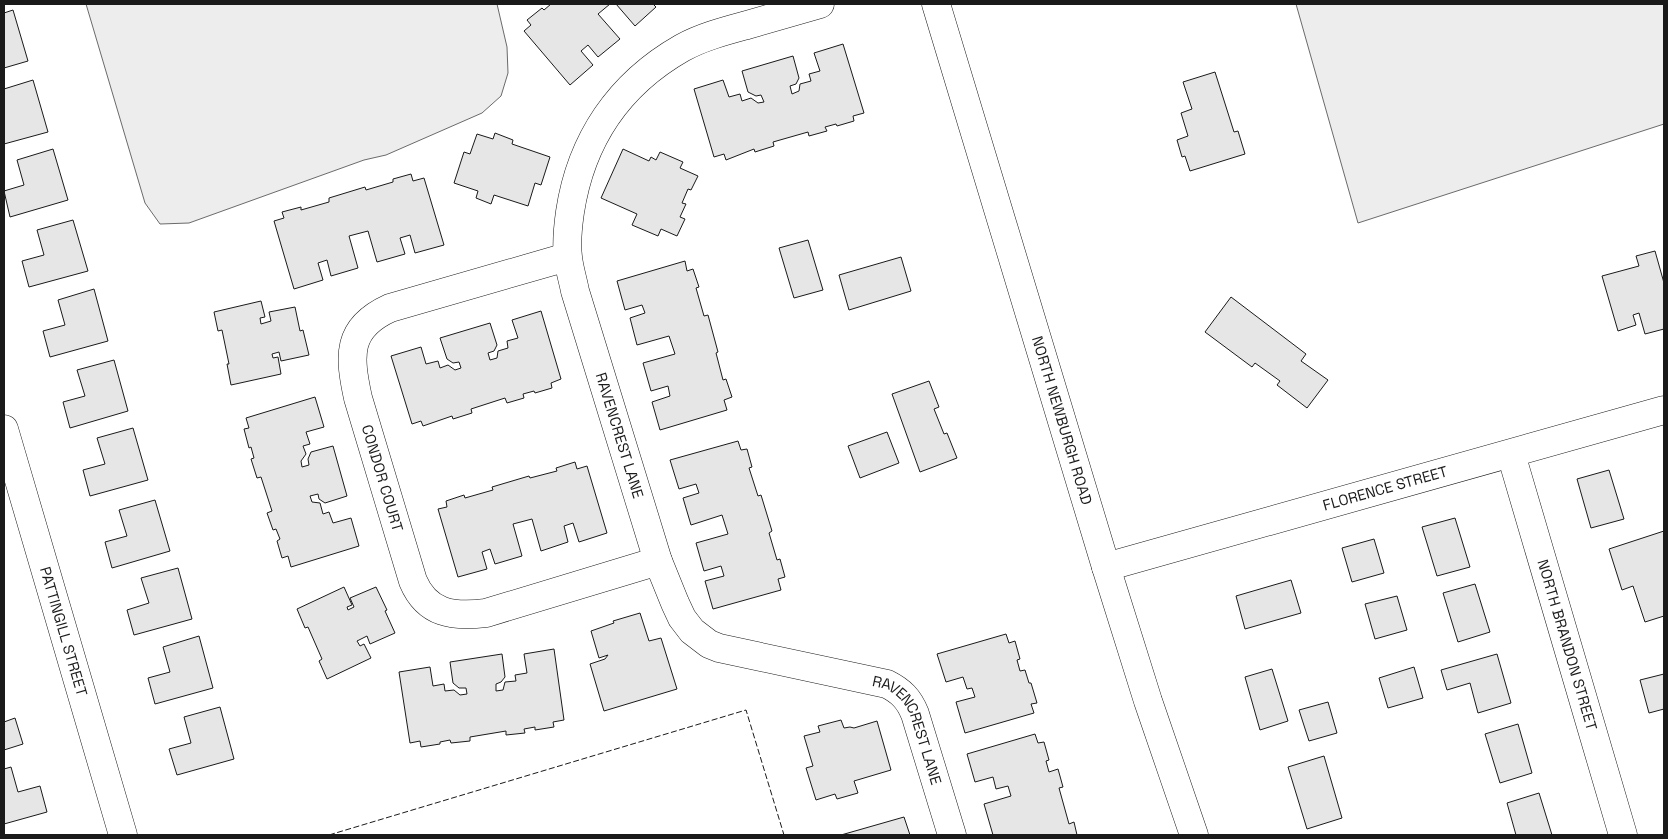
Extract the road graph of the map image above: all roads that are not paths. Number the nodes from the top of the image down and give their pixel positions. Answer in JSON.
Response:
{"nodes":[{"id":1,"x":820,"y":4,"type":"edge"},
{"id":2,"x":936,"y":4,"type":"edge"},
{"id":3,"x":568,"y":257,"type":"junction"},
{"id":4,"x":1664,"y":410,"type":"edge"},
{"id":5,"x":4,"y":429,"type":"edge"},
{"id":6,"x":1511,"y":454,"type":"junction"},
{"id":7,"x":658,"y":561,"type":"junction"},
{"id":8,"x":1106,"y":567,"type":"junction"},
{"id":9,"x":123,"y":835,"type":"edge"},
{"id":10,"x":952,"y":835,"type":"edge"},
{"id":11,"x":1194,"y":835,"type":"edge"},
{"id":12,"x":1623,"y":835,"type":"edge"}],
"edges":[{"from":1,"to":3,"type":"street","name":"RAVENCREST LANE"},
{"from":2,"to":8,"type":"street","name":"NORTH NEWBURGH ROAD"},
{"from":3,"to":7,"type":"street","name":"RAVENCREST LANE"},
{"from":3,"to":7,"type":"street","name":"CONDOR COURT"},
{"from":4,"to":6,"type":"street","name":"FLORENCE STREET"},
{"from":5,"to":9,"type":"street","name":"PATTINGILL STREET"},
{"from":6,"to":8,"type":"street","name":"FLORENCE STREET"},
{"from":6,"to":12,"type":"street","name":"NORTH BRANDON STREET"},
{"from":7,"to":10,"type":"street","name":"RAVENCREST LANE"},
{"from":8,"to":11,"type":"street","name":"NORTH NEWBURGH ROAD"}]}
